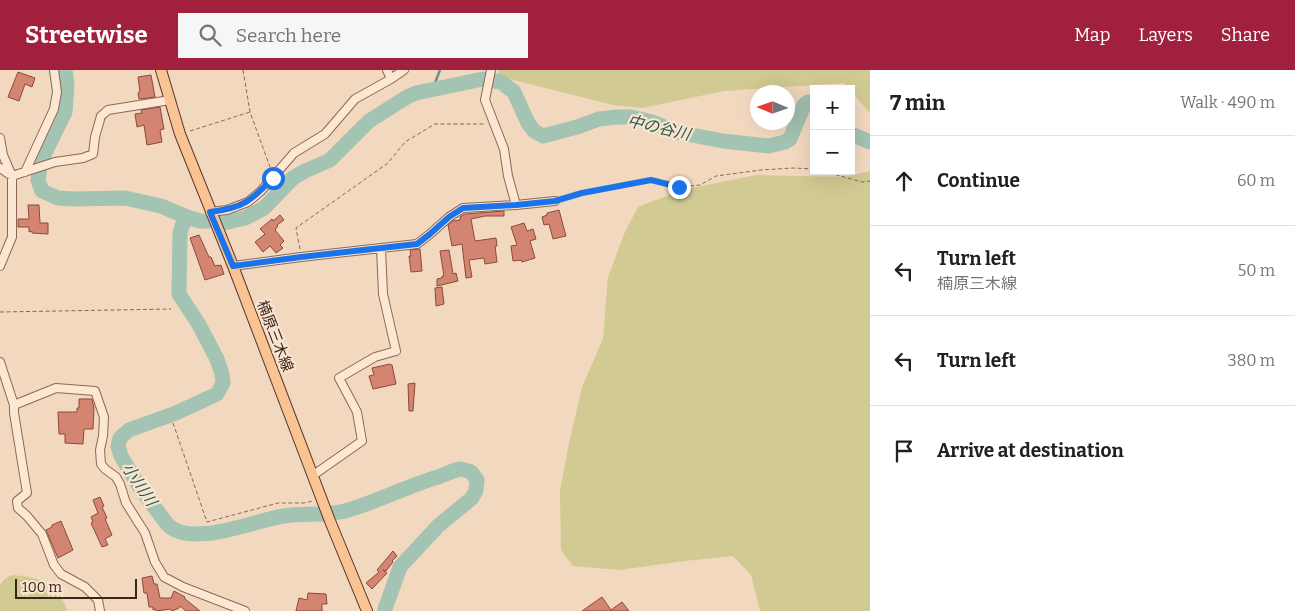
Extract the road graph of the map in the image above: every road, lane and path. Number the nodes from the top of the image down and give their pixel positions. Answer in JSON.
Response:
{"nodes":[{"id":1,"x":54,"y":70,"type":"edge"},
{"id":2,"x":162,"y":70,"type":"edge"},
{"id":3,"x":242,"y":70,"type":"edge"},
{"id":4,"x":388,"y":70,"type":"edge"},
{"id":5,"x":404,"y":70,"type":"edge"},
{"id":6,"x":490,"y":71,"type":"edge"},
{"id":7,"x":391,"y":79,"type":"junction"},
{"id":8,"x":170,"y":100,"type":"junction"},
{"id":9,"x":250,"y":112,"type":"junction"},
{"id":10,"x":495,"y":124,"type":"junction"},
{"id":11,"x":180,"y":134,"type":"junction"},
{"id":12,"x":0,"y":138,"type":"edge"},
{"id":13,"x":0,"y":168,"type":"edge"},
{"id":14,"x":810,"y":169,"type":"edge"},
{"id":15,"x":25,"y":172,"type":"junction"},
{"id":16,"x":837,"y":175,"type":"edge"},
{"id":17,"x":12,"y":176,"type":"junction"},
{"id":18,"x":273,"y":178,"type":"junction"},
{"id":19,"x":870,"y":181,"type":"edge"},
{"id":20,"x":555,"y":201,"type":"joint"},
{"id":21,"x":516,"y":205,"type":"junction"},
{"id":22,"x":210,"y":212,"type":"junction"},
{"id":23,"x":381,"y":248,"type":"junction"},
{"id":24,"x":301,"y":257,"type":"junction"},
{"id":25,"x":0,"y":266,"type":"edge"},
{"id":26,"x":233,"y":266,"type":"junction"},
{"id":27,"x":171,"y":309,"type":"dead end"},
{"id":28,"x":0,"y":312,"type":"edge"},
{"id":29,"x":0,"y":362,"type":"edge"},
{"id":30,"x":14,"y":405,"type":"junction"},
{"id":31,"x":173,"y":423,"type":"dead end"},
{"id":32,"x":312,"y":476,"type":"junction"},
{"id":33,"x":321,"y":499,"type":"junction"},
{"id":34,"x":100,"y":611,"type":"edge"},
{"id":35,"x":244,"y":611,"type":"edge"},
{"id":36,"x":367,"y":611,"type":"edge"}],
"edges":[{"from":1,"to":15,"type":"street"},
{"from":2,"to":8,"type":"main road","name":"楠原三木線"},
{"from":3,"to":9,"type":"path"},
{"from":4,"to":7,"type":"street"},
{"from":5,"to":7,"type":"street"},
{"from":6,"to":10,"type":"street"},
{"from":7,"to":18,"type":"street"},
{"from":8,"to":11,"type":"main road","name":"楠原三木線"},
{"from":8,"to":15,"type":"street"},
{"from":9,"to":11,"type":"path"},
{"from":9,"to":18,"type":"path"},
{"from":10,"to":21,"type":"street"},
{"from":10,"to":24,"type":"path"},
{"from":11,"to":22,"type":"main road","name":"楠原三木線"},
{"from":12,"to":17,"type":"street"},
{"from":13,"to":17,"type":"street"},
{"from":14,"to":20,"type":"path"},
{"from":15,"to":17,"type":"street"},
{"from":16,"to":19,"type":"path"},
{"from":17,"to":25,"type":"street"},
{"from":18,"to":22,"type":"street"},
{"from":20,"to":21,"type":"street"},
{"from":21,"to":23,"type":"street"},
{"from":22,"to":26,"type":"main road","name":"楠原三木線"},
{"from":23,"to":24,"type":"street"},
{"from":23,"to":32,"type":"street"},
{"from":24,"to":26,"type":"street"},
{"from":26,"to":32,"type":"main road","name":"楠原三木線"},
{"from":27,"to":28,"type":"path"},
{"from":29,"to":30,"type":"street"},
{"from":30,"to":34,"type":"street"},
{"from":30,"to":35,"type":"street"},
{"from":31,"to":33,"type":"path"},
{"from":32,"to":33,"type":"main road","name":"楠原三木線"},
{"from":33,"to":36,"type":"main road","name":"楠原三木線"}]}
